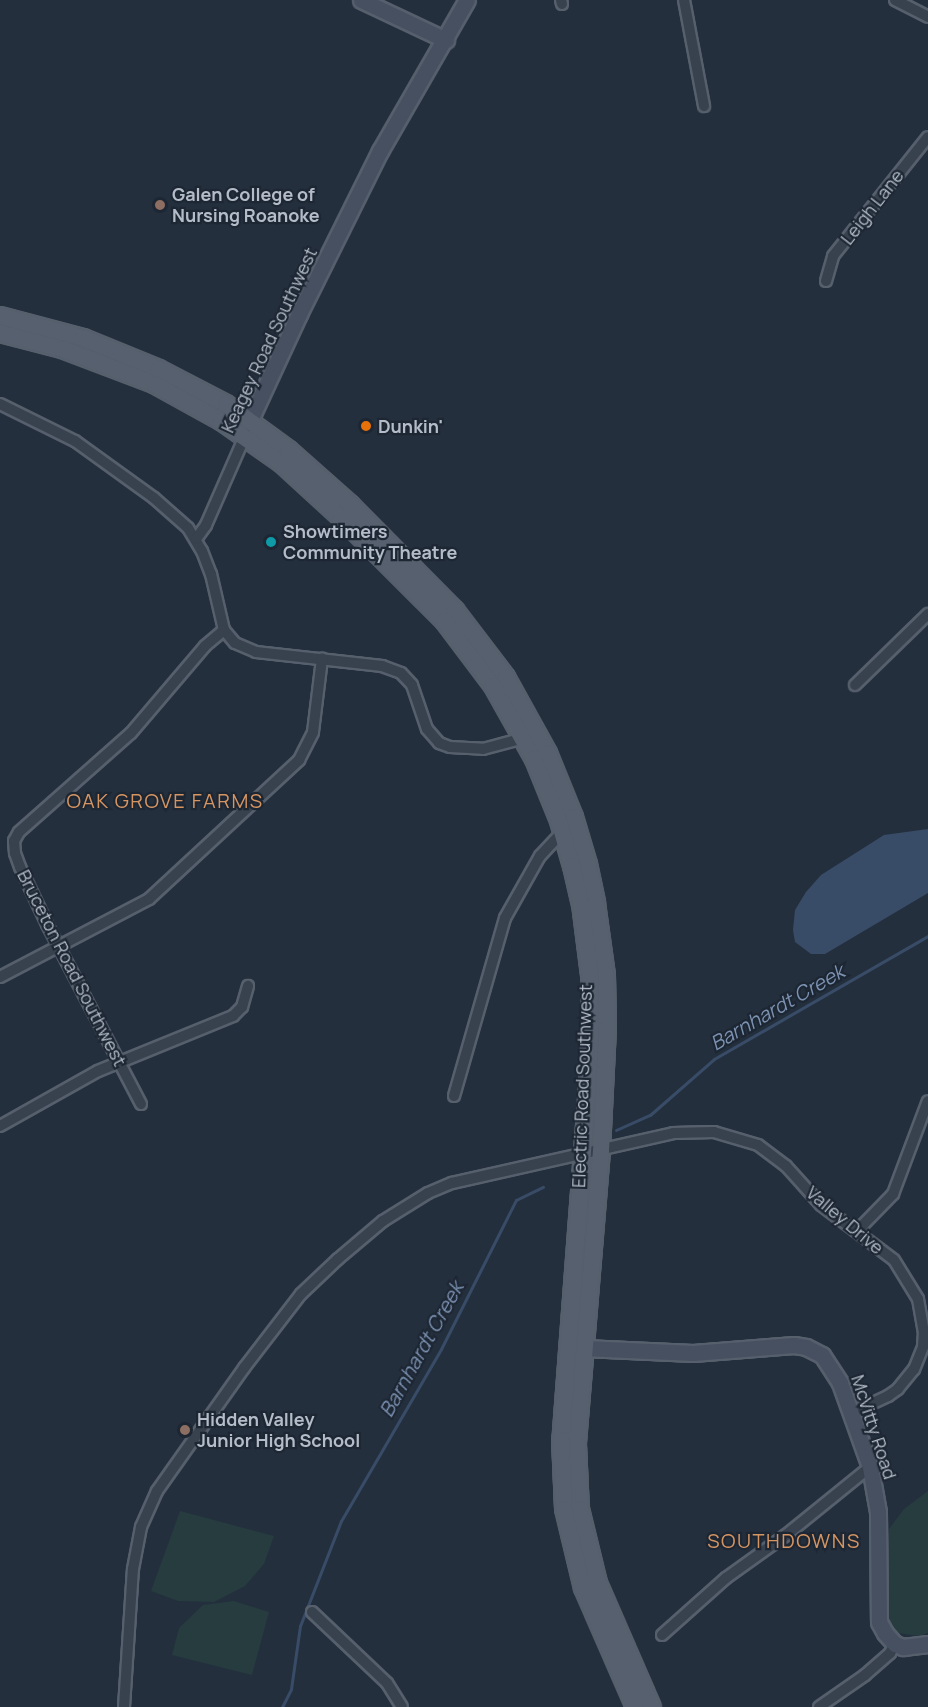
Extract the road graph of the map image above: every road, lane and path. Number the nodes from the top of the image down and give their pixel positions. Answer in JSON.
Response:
{"nodes":[{"id":1,"x":361,"y":0,"type":"edge"},
{"id":2,"x":466,"y":0,"type":"edge"},
{"id":3,"x":684,"y":0,"type":"edge"},
{"id":4,"x":896,"y":0,"type":"edge"},
{"id":5,"x":928,"y":17,"type":"edge"},
{"id":6,"x":446,"y":40,"type":"junction"},
{"id":7,"x":704,"y":106,"type":"dead end"},
{"id":8,"x":928,"y":137,"type":"edge"},
{"id":9,"x":826,"y":281,"type":"dead end"},
{"id":10,"x":0,"y":316,"type":"edge"},
{"id":11,"x":0,"y":333,"type":"edge"},
{"id":12,"x":0,"y":404,"type":"edge"},
{"id":13,"x":250,"y":420,"type":"junction"},
{"id":14,"x":245,"y":437,"type":"junction"},
{"id":15,"x":196,"y":539,"type":"junction"},
{"id":16,"x":928,"y":614,"type":"edge"},
{"id":17,"x":224,"y":630,"type":"junction"},
{"id":18,"x":322,"y":659,"type":"junction"},
{"id":19,"x":855,"y":685,"type":"dead end"},
{"id":20,"x":524,"y":738,"type":"junction"},
{"id":21,"x":562,"y":832,"type":"junction"},
{"id":22,"x":59,"y":947,"type":"junction"},
{"id":23,"x":0,"y":977,"type":"edge"},
{"id":24,"x":248,"y":986,"type":"dead end"},
{"id":25,"x":118,"y":1061,"type":"junction"},
{"id":26,"x":454,"y":1096,"type":"dead end"},
{"id":27,"x":928,"y":1101,"type":"edge"},
{"id":28,"x":141,"y":1104,"type":"dead end"},
{"id":29,"x":0,"y":1126,"type":"edge"},
{"id":30,"x":601,"y":1151,"type":"junction"},
{"id":31,"x":582,"y":1152,"type":"junction"},
{"id":32,"x":857,"y":1231,"type":"junction"},
{"id":33,"x":926,"y":1331,"type":"edge"},
{"id":34,"x":584,"y":1348,"type":"junction"},
{"id":35,"x":852,"y":1413,"type":"junction"},
{"id":36,"x":870,"y":1467,"type":"junction"},
{"id":37,"x":312,"y":1611,"type":"dead end"},
{"id":38,"x":662,"y":1635,"type":"dead end"},
{"id":39,"x":895,"y":1644,"type":"junction"},
{"id":40,"x":928,"y":1644,"type":"edge"},
{"id":41,"x":124,"y":1707,"type":"edge"},
{"id":42,"x":402,"y":1707,"type":"edge"},
{"id":43,"x":635,"y":1707,"type":"edge"},
{"id":44,"x":652,"y":1707,"type":"edge"},
{"id":45,"x":819,"y":1707,"type":"edge"}],
"edges":[{"from":1,"to":6,"type":"street"},
{"from":2,"to":6,"type":"street","name":"Keagey Road Southwest"},
{"from":3,"to":7,"type":"street"},
{"from":4,"to":5,"type":"street"},
{"from":6,"to":13,"type":"street","name":"Keagey Road Southwest"},
{"from":8,"to":9,"type":"street","name":"Leigh Lane"},
{"from":10,"to":13,"type":"main road","name":"Electric Road Southwest"},
{"from":11,"to":14,"type":"main road","name":"Electric Road Southwest"},
{"from":12,"to":15,"type":"street"},
{"from":13,"to":14,"type":"street","name":"Keagey Road Southwest"},
{"from":13,"to":30,"type":"main road","name":"Electric Road Southwest"},
{"from":14,"to":15,"type":"street","name":"Keagey Road Southwest"},
{"from":14,"to":20,"type":"main road","name":"Electric Road Southwest"},
{"from":15,"to":17,"type":"street"},
{"from":16,"to":19,"type":"street"},
{"from":17,"to":18,"type":"street"},
{"from":17,"to":22,"type":"street","name":"Bruceton Road Southwest"},
{"from":18,"to":20,"type":"street"},
{"from":18,"to":22,"type":"street"},
{"from":20,"to":21,"type":"main road","name":"Electric Road Southwest"},
{"from":21,"to":26,"type":"street"},
{"from":21,"to":31,"type":"main road","name":"Electric Road Southwest"},
{"from":22,"to":23,"type":"street"},
{"from":22,"to":25,"type":"street","name":"Bruceton Road Southwest"},
{"from":24,"to":25,"type":"street"},
{"from":25,"to":28,"type":"street","name":"Bruceton Road Southwest"},
{"from":25,"to":29,"type":"street"},
{"from":27,"to":32,"type":"street"},
{"from":30,"to":31,"type":"street","name":"Valley Drive"},
{"from":30,"to":32,"type":"street","name":"Valley Drive"},
{"from":30,"to":34,"type":"main road","name":"Electric Road Southwest"},
{"from":31,"to":41,"type":"street","name":"Valley Drive"},
{"from":31,"to":43,"type":"main road","name":"Electric Road Southwest"},
{"from":32,"to":33,"type":"street","name":"Valley Drive"},
{"from":33,"to":35,"type":"street","name":"Valley Drive"},
{"from":34,"to":35,"type":"street","name":"McVitty Road"},
{"from":34,"to":44,"type":"main road","name":"Electric Road Southwest"},
{"from":35,"to":36,"type":"street","name":"McVitty Road"},
{"from":36,"to":38,"type":"street"},
{"from":36,"to":39,"type":"street","name":"McVitty Road"},
{"from":37,"to":42,"type":"street"},
{"from":39,"to":40,"type":"street"},
{"from":39,"to":45,"type":"street"}]}
